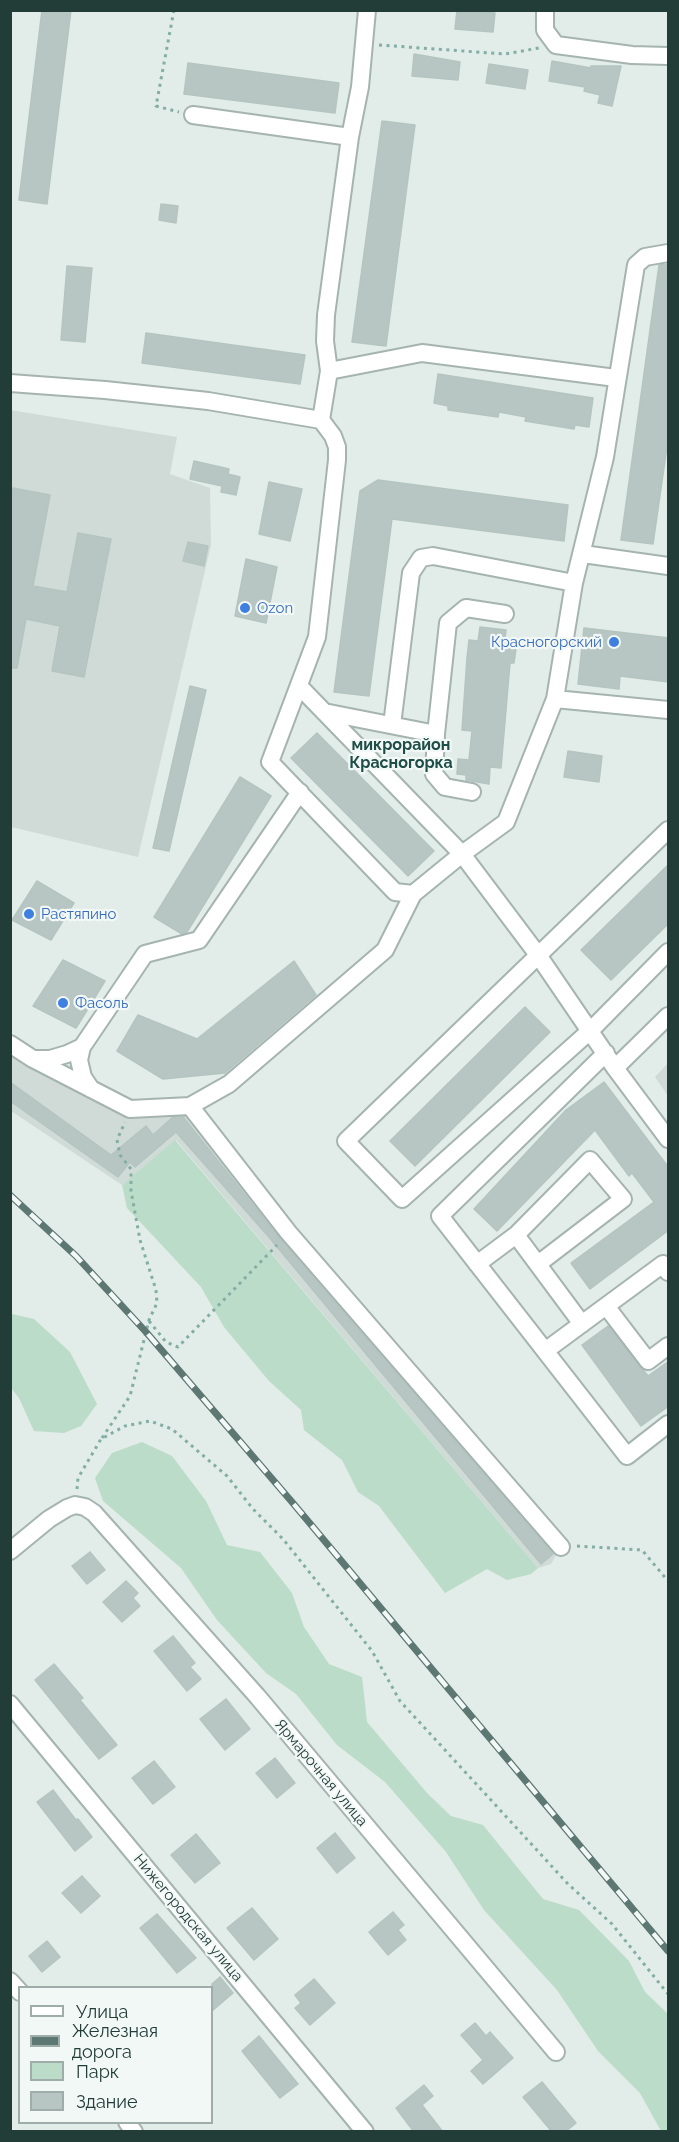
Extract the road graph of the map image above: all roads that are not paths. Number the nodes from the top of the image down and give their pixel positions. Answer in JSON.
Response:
{"nodes":[{"id":1,"x":367,"y":10,"type":"edge"},
{"id":2,"x":545,"y":10,"type":"edge"},
{"id":3,"x":669,"y":56,"type":"edge"},
{"id":4,"x":193,"y":115,"type":"road end"},
{"id":5,"x":350,"y":137,"type":"junction"},
{"id":6,"x":669,"y":254,"type":"edge"},
{"id":7,"x":329,"y":371,"type":"junction"},
{"id":8,"x":616,"y":378,"type":"junction"},
{"id":9,"x":10,"y":382,"type":"edge"},
{"id":10,"x":321,"y":420,"type":"junction"},
{"id":11,"x":583,"y":554,"type":"junction"},
{"id":12,"x":669,"y":566,"type":"edge"},
{"id":13,"x":574,"y":583,"type":"junction"},
{"id":14,"x":505,"y":614,"type":"dead end"},
{"id":15,"x":298,"y":686,"type":"junction"},
{"id":16,"x":555,"y":699,"type":"junction"},
{"id":17,"x":669,"y":710,"type":"edge"},
{"id":18,"x":324,"y":712,"type":"junction"},
{"id":19,"x":392,"y":725,"type":"junction"},
{"id":20,"x":436,"y":734,"type":"junction"},
{"id":21,"x":300,"y":792,"type":"junction"},
{"id":22,"x":472,"y":792,"type":"dead end"},
{"id":23,"x":669,"y":830,"type":"edge"},
{"id":24,"x":462,"y":854,"type":"junction"},
{"id":25,"x":413,"y":894,"type":"junction"},
{"id":26,"x":669,"y":952,"type":"edge"},
{"id":27,"x":538,"y":955,"type":"junction"},
{"id":28,"x":669,"y":1016,"type":"edge"},
{"id":29,"x":591,"y":1030,"type":"junction"},
{"id":30,"x":10,"y":1044,"type":"edge"},
{"id":31,"x":82,"y":1047,"type":"junction"},
{"id":32,"x":606,"y":1053,"type":"junction"},
{"id":33,"x":33,"y":1059,"type":"junction"},
{"id":34,"x":615,"y":1068,"type":"junction"},
{"id":35,"x":91,"y":1089,"type":"junction"},
{"id":36,"x":190,"y":1106,"type":"junction"},
{"id":37,"x":669,"y":1139,"type":"edge"},
{"id":38,"x":516,"y":1235,"type":"junction"},
{"id":39,"x":477,"y":1264,"type":"junction"},
{"id":40,"x":538,"y":1264,"type":"junction"},
{"id":41,"x":669,"y":1272,"type":"edge"},
{"id":42,"x":606,"y":1306,"type":"junction"},
{"id":43,"x":582,"y":1324,"type":"junction"},
{"id":44,"x":669,"y":1346,"type":"edge"},
{"id":45,"x":545,"y":1351,"type":"junction"},
{"id":46,"x":669,"y":1424,"type":"edge"},
{"id":47,"x":561,"y":1547,"type":"road end"},
{"id":48,"x":10,"y":1551,"type":"edge"},
{"id":49,"x":10,"y":1704,"type":"edge"},
{"id":50,"x":556,"y":2052,"type":"dead end"},
{"id":51,"x":365,"y":2132,"type":"edge"}],
"edges":[{"from":1,"to":5,"type":"street"},
{"from":2,"to":3,"type":"street"},
{"from":4,"to":5,"type":"street"},
{"from":5,"to":7,"type":"street"},
{"from":6,"to":8,"type":"street"},
{"from":7,"to":8,"type":"street"},
{"from":7,"to":10,"type":"street"},
{"from":8,"to":11,"type":"street"},
{"from":9,"to":10,"type":"street"},
{"from":10,"to":15,"type":"street"},
{"from":11,"to":12,"type":"street"},
{"from":11,"to":13,"type":"street"},
{"from":13,"to":16,"type":"street"},
{"from":13,"to":19,"type":"street"},
{"from":14,"to":20,"type":"street"},
{"from":15,"to":18,"type":"street"},
{"from":15,"to":21,"type":"street"},
{"from":16,"to":17,"type":"street"},
{"from":16,"to":24,"type":"street"},
{"from":18,"to":19,"type":"street"},
{"from":18,"to":24,"type":"street"},
{"from":19,"to":20,"type":"street"},
{"from":20,"to":22,"type":"street"},
{"from":21,"to":25,"type":"street"},
{"from":21,"to":31,"type":"street"},
{"from":23,"to":27,"type":"street"},
{"from":24,"to":25,"type":"street"},
{"from":24,"to":27,"type":"street"},
{"from":25,"to":36,"type":"street"},
{"from":26,"to":29,"type":"street"},
{"from":27,"to":29,"type":"street"},
{"from":27,"to":29,"type":"street"},
{"from":28,"to":34,"type":"street"},
{"from":29,"to":32,"type":"street"},
{"from":30,"to":33,"type":"street"},
{"from":31,"to":33,"type":"street"},
{"from":31,"to":35,"type":"street"},
{"from":32,"to":34,"type":"street"},
{"from":32,"to":39,"type":"street"},
{"from":33,"to":35,"type":"street"},
{"from":34,"to":37,"type":"street"},
{"from":35,"to":36,"type":"street"},
{"from":36,"to":47,"type":"street"},
{"from":38,"to":39,"type":"street"},
{"from":38,"to":40,"type":"street"},
{"from":38,"to":40,"type":"street"},
{"from":39,"to":45,"type":"street"},
{"from":40,"to":43,"type":"street"},
{"from":41,"to":42,"type":"street"},
{"from":42,"to":43,"type":"street"},
{"from":42,"to":44,"type":"street"},
{"from":43,"to":45,"type":"street"},
{"from":45,"to":46,"type":"street"},
{"from":48,"to":50,"type":"street","name":"Ярмарочная улица"},
{"from":49,"to":51,"type":"street","name":"Нижегородская улица"}]}
